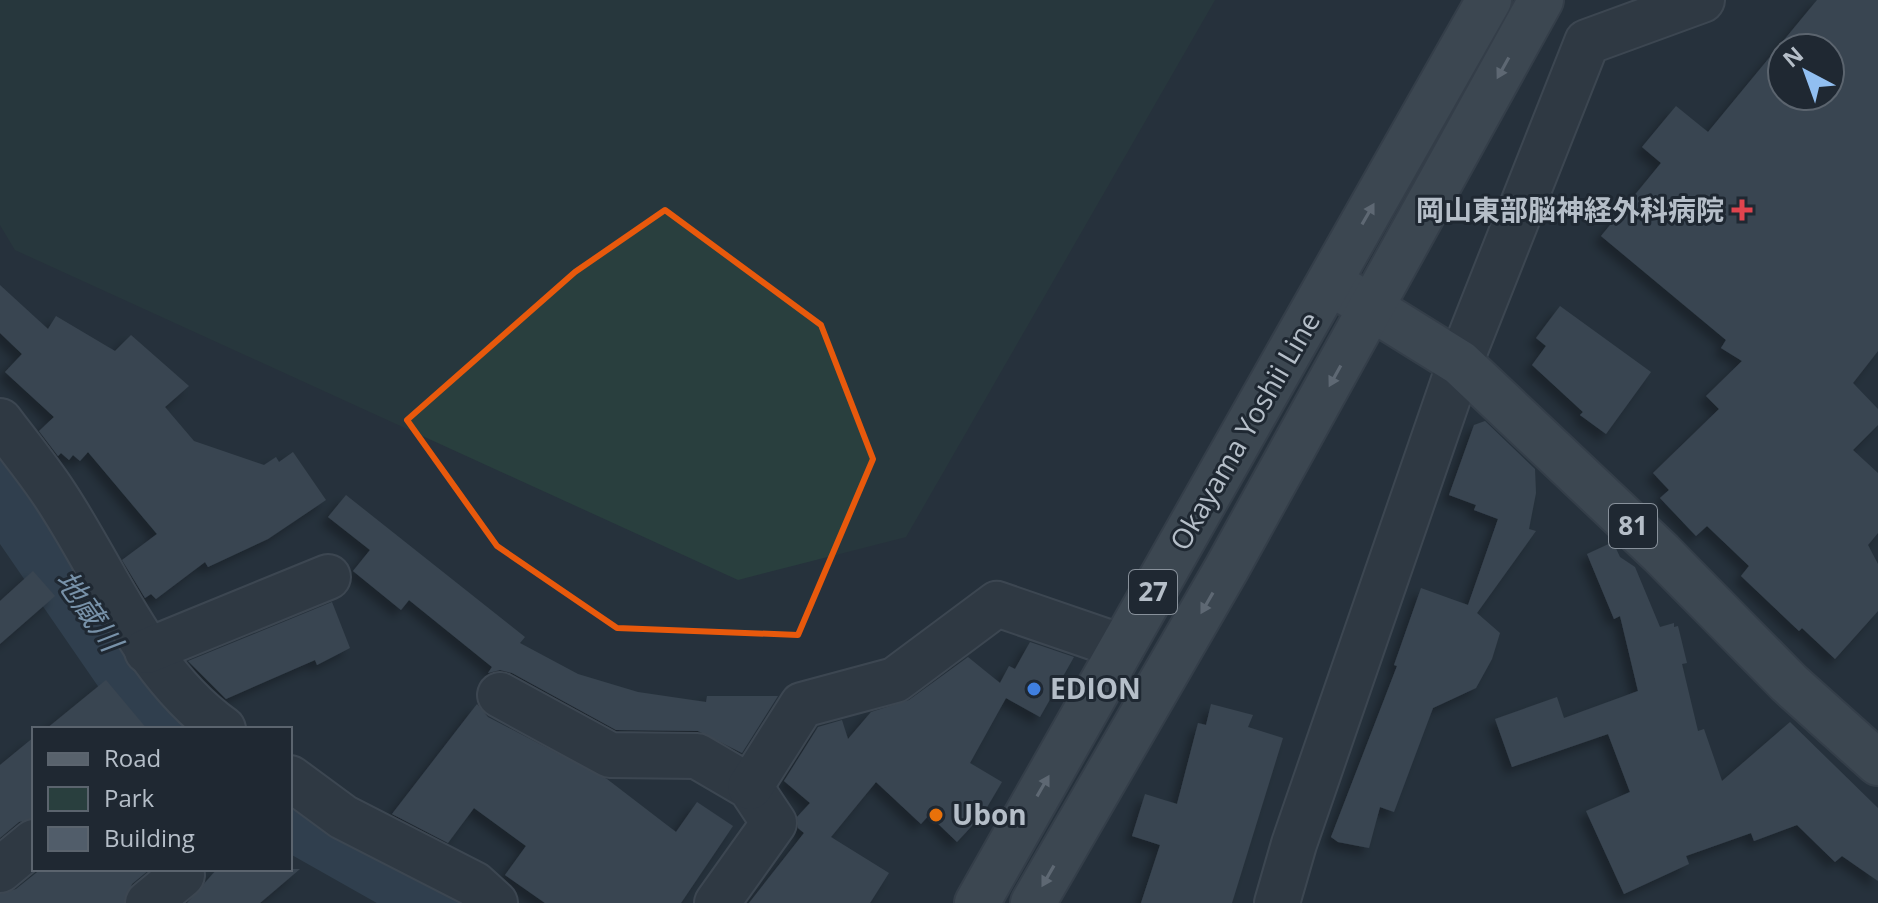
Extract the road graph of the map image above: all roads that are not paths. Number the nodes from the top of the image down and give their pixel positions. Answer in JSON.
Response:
{"nodes":[{"id":1,"x":1489,"y":0,"type":"edge"},
{"id":2,"x":1541,"y":0,"type":"edge"},
{"id":3,"x":1602,"y":0,"type":"edge"},
{"id":4,"x":1702,"y":0,"type":"edge"},
{"id":5,"x":1587,"y":42,"type":"junction"},
{"id":6,"x":1330,"y":282,"type":"junction"},
{"id":7,"x":1373,"y":308,"type":"junction"},
{"id":8,"x":1460,"y":363,"type":"junction"},
{"id":9,"x":0,"y":421,"type":"edge"},
{"id":10,"x":328,"y":577,"type":"dead end"},
{"id":11,"x":1122,"y":647,"type":"junction"},
{"id":12,"x":147,"y":651,"type":"junction"},
{"id":13,"x":500,"y":695,"type":"dead end"},
{"id":14,"x":220,"y":727,"type":"edge"},
{"id":15,"x":1878,"y":763,"type":"edge"},
{"id":16,"x":292,"y":779,"type":"edge"},
{"id":17,"x":750,"y":787,"type":"junction"},
{"id":18,"x":32,"y":844,"type":"edge"},
{"id":19,"x":0,"y":870,"type":"edge"},
{"id":20,"x":182,"y":875,"type":"dead end"},
{"id":21,"x":148,"y":903,"type":"edge"},
{"id":22,"x":495,"y":903,"type":"edge"},
{"id":23,"x":717,"y":903,"type":"edge"},
{"id":24,"x":977,"y":903,"type":"edge"},
{"id":25,"x":1033,"y":903,"type":"edge"},
{"id":26,"x":1277,"y":903,"type":"edge"}],
"edges":[{"from":6,"to":1,"type":"main road","name":"Okayama Yoshii Line","number":"27","one_way":true},
{"from":2,"to":7,"type":"main road","name":"Okayama Yoshii Line","number":"27","one_way":true},
{"from":3,"to":5,"type":"street"},
{"from":4,"to":5,"type":"street"},
{"from":5,"to":8,"type":"street"},
{"from":6,"to":7,"type":"main road","number":"81"},
{"from":6,"to":11,"type":"main road","name":"Okayama Yoshii Line","number":"27"},
{"from":7,"to":8,"type":"main road","number":"81"},
{"from":7,"to":25,"type":"main road","name":"Okayama Yoshii Line","number":"27","one_way":true},
{"from":8,"to":15,"type":"main road","number":"81"},
{"from":8,"to":26,"type":"street"},
{"from":9,"to":12,"type":"street"},
{"from":10,"to":12,"type":"street"},
{"from":11,"to":17,"type":"street"},
{"from":24,"to":11,"type":"main road","name":"Okayama Yoshii Line","number":"27","one_way":true},
{"from":12,"to":14,"type":"street"},
{"from":13,"to":17,"type":"street"},
{"from":16,"to":22,"type":"street"},
{"from":17,"to":23,"type":"street"},
{"from":18,"to":19,"type":"street"},
{"from":20,"to":21,"type":"street"}]}
